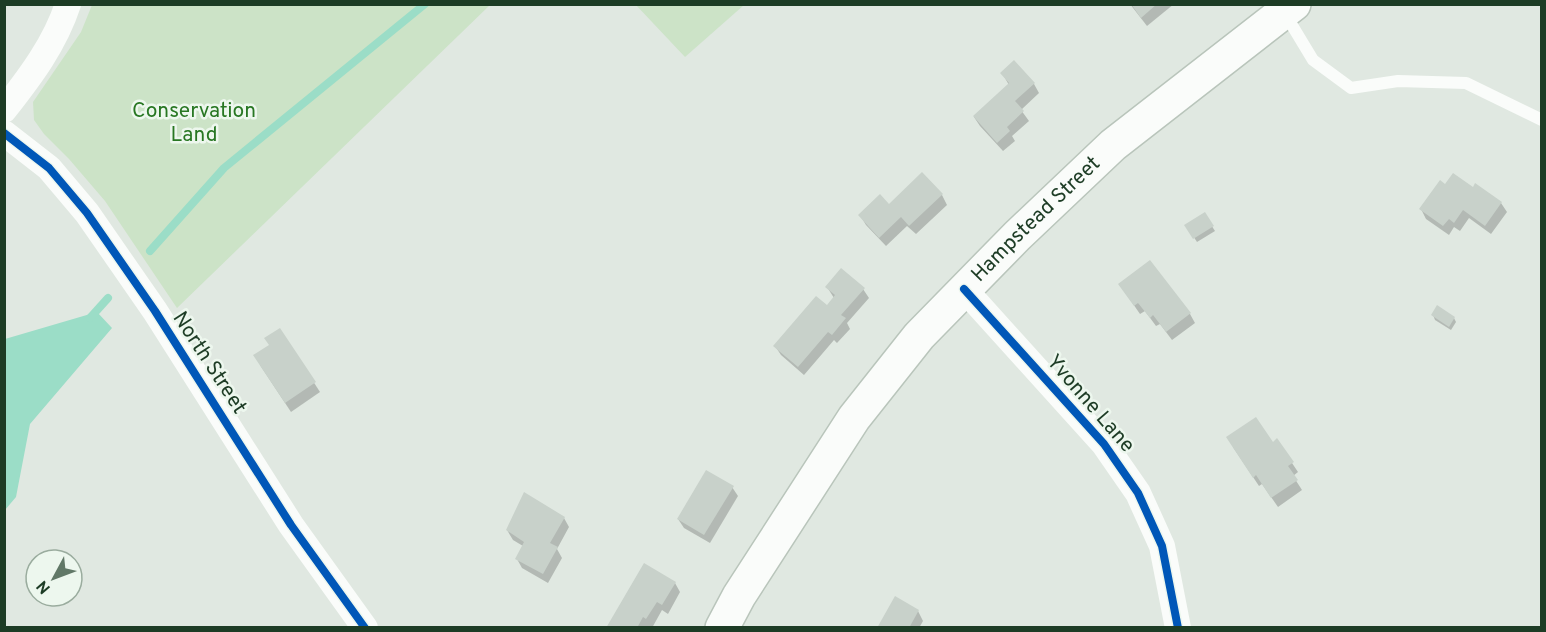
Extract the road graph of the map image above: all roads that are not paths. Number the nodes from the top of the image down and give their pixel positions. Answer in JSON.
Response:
{"nodes":[{"id":1,"x":68,"y":4,"type":"edge"},
{"id":2,"x":1288,"y":8,"type":"edge"},
{"id":3,"x":4,"y":110,"type":"edge"},
{"id":4,"x":1542,"y":120,"type":"edge"},
{"id":5,"x":4,"y":133,"type":"edge"},
{"id":6,"x":964,"y":289,"type":"junction"},
{"id":7,"x":365,"y":627,"type":"edge"},
{"id":8,"x":722,"y":627,"type":"edge"},
{"id":9,"x":1178,"y":627,"type":"edge"}],
"edges":[{"from":1,"to":3,"type":"street"},
{"from":2,"to":4,"type":"lane"},
{"from":2,"to":6,"type":"main road","name":"Hampstead Street"},
{"from":5,"to":7,"type":"street","name":"North Street"},
{"from":6,"to":8,"type":"main road","name":"Hampstead Street"},
{"from":6,"to":9,"type":"street","name":"Yvonne Lane"}]}
